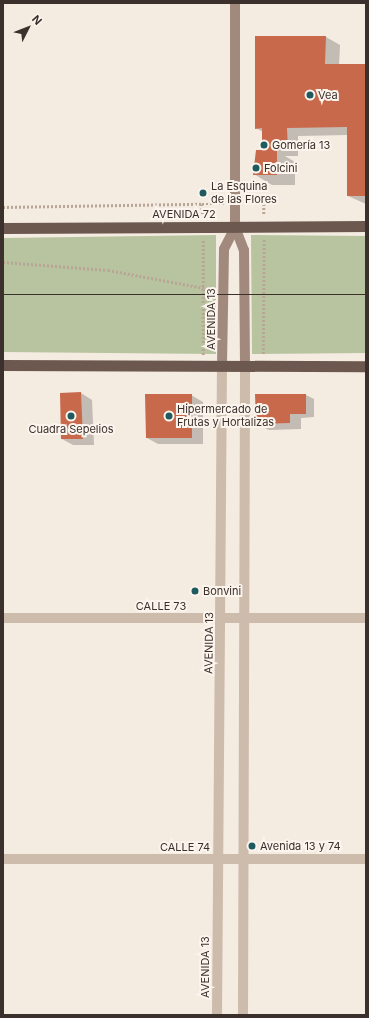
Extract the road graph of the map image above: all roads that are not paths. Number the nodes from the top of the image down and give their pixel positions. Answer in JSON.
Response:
{"nodes":[{"id":1,"x":235,"y":3,"type":"edge"},
{"id":2,"x":366,"y":226,"type":"edge"},
{"id":3,"x":235,"y":227,"type":"junction"},
{"id":4,"x":3,"y":228,"type":"edge"},
{"id":5,"x":3,"y":365,"type":"edge"},
{"id":6,"x":222,"y":365,"type":"junction"},
{"id":7,"x":245,"y":365,"type":"junction"},
{"id":8,"x":366,"y":366,"type":"edge"},
{"id":9,"x":3,"y":618,"type":"edge"},
{"id":10,"x":221,"y":618,"type":"junction"},
{"id":11,"x":366,"y":618,"type":"edge"},
{"id":12,"x":244,"y":619,"type":"junction"},
{"id":13,"x":3,"y":859,"type":"edge"},
{"id":14,"x":216,"y":859,"type":"junction"},
{"id":15,"x":245,"y":859,"type":"junction"},
{"id":16,"x":366,"y":859,"type":"edge"},
{"id":17,"x":217,"y":1015,"type":"edge"},
{"id":18,"x":243,"y":1015,"type":"edge"}],
"edges":[{"from":1,"to":3,"type":"main road","name":"AVENIDA 13"},
{"from":2,"to":3,"type":"highway","name":"AVENIDA 72"},
{"from":3,"to":4,"type":"highway","name":"AVENIDA 72"},
{"from":3,"to":6,"type":"main road","name":"AVENIDA 13"},
{"from":3,"to":7,"type":"main road","name":"AVENIDA 13"},
{"from":5,"to":6,"type":"highway"},
{"from":6,"to":7,"type":"highway"},
{"from":6,"to":10,"type":"street","name":"AVENIDA 13"},
{"from":7,"to":8,"type":"highway"},
{"from":7,"to":12,"type":"street","name":"AVENIDA 13"},
{"from":9,"to":10,"type":"street","name":"CALLE 73"},
{"from":10,"to":12,"type":"street","name":"CALLE 73"},
{"from":10,"to":14,"type":"street","name":"AVENIDA 13"},
{"from":11,"to":12,"type":"street","name":"CALLE 73"},
{"from":12,"to":15,"type":"street","name":"AVENIDA 13"},
{"from":13,"to":14,"type":"street","name":"CALLE 74"},
{"from":14,"to":15,"type":"street","name":"CALLE 74"},
{"from":14,"to":17,"type":"street","name":"AVENIDA 13"},
{"from":15,"to":16,"type":"street","name":"CALLE 74"},
{"from":15,"to":18,"type":"street","name":"AVENIDA 13"}]}
